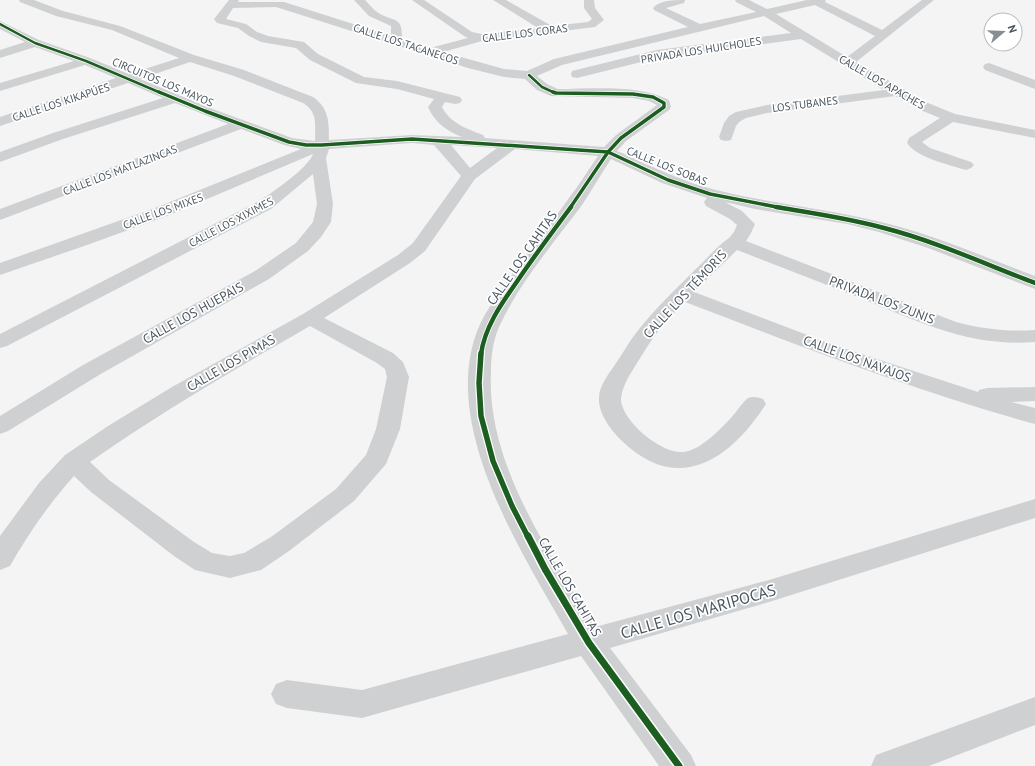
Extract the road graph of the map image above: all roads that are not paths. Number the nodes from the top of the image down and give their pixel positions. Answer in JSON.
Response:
{"nodes":[{"id":1,"x":24,"y":0,"type":"edge"},
{"id":2,"x":300,"y":0,"type":"edge"},
{"id":3,"x":359,"y":0,"type":"edge"},
{"id":4,"x":417,"y":0,"type":"edge"},
{"id":5,"x":498,"y":0,"type":"edge"},
{"id":6,"x":740,"y":0,"type":"edge"},
{"id":7,"x":929,"y":0,"type":"edge"},
{"id":8,"x":585,"y":1,"type":"edge"},
{"id":9,"x":680,"y":1,"type":"dead end"},
{"id":10,"x":819,"y":1,"type":"edge"},
{"id":11,"x":233,"y":2,"type":"edge"},
{"id":12,"x":53,"y":5,"type":"edge"},
{"id":13,"x":284,"y":5,"type":"junction"},
{"id":14,"x":765,"y":12,"type":"junction"},
{"id":15,"x":1,"y":26,"type":"edge"},
{"id":16,"x":699,"y":28,"type":"junction"},
{"id":17,"x":549,"y":29,"type":"junction"},
{"id":18,"x":802,"y":35,"type":"junction"},
{"id":19,"x":882,"y":35,"type":"junction"},
{"id":20,"x":481,"y":38,"type":"junction"},
{"id":21,"x":396,"y":41,"type":"junction"},
{"id":22,"x":35,"y":43,"type":"junction"},
{"id":23,"x":430,"y":52,"type":"junction"},
{"id":24,"x":0,"y":54,"type":"edge"},
{"id":25,"x":190,"y":58,"type":"junction"},
{"id":26,"x":86,"y":61,"type":"junction"},
{"id":27,"x":848,"y":62,"type":"junction"},
{"id":28,"x":989,"y":67,"type":"dead end"},
{"id":29,"x":577,"y":74,"type":"dead end"},
{"id":30,"x":530,"y":75,"type":"junction"},
{"id":31,"x":130,"y":79,"type":"junction"},
{"id":32,"x":1035,"y":85,"type":"edge"},
{"id":33,"x":0,"y":87,"type":"edge"},
{"id":34,"x":897,"y":92,"type":"junction"},
{"id":35,"x":176,"y":98,"type":"junction"},
{"id":36,"x":951,"y":117,"type":"junction"},
{"id":37,"x":0,"y":122,"type":"edge"},
{"id":38,"x":240,"y":125,"type":"junction"},
{"id":39,"x":1035,"y":134,"type":"edge"},
{"id":40,"x":726,"y":137,"type":"dead end"},
{"id":41,"x":439,"y":141,"type":"junction"},
{"id":42,"x":488,"y":143,"type":"junction"},
{"id":43,"x":511,"y":145,"type":"junction"},
{"id":44,"x":320,"y":152,"type":"junction"},
{"id":45,"x":608,"y":152,"type":"junction"},
{"id":46,"x":0,"y":157,"type":"edge"},
{"id":47,"x":966,"y":165,"type":"dead end"},
{"id":48,"x":469,"y":176,"type":"junction"},
{"id":49,"x":668,"y":180,"type":"junction"},
{"id":50,"x":0,"y":215,"type":"edge"},
{"id":51,"x":734,"y":242,"type":"junction"},
{"id":52,"x":0,"y":269,"type":"edge"},
{"id":53,"x":1027,"y":280,"type":"edge"},
{"id":54,"x":1035,"y":288,"type":"edge"},
{"id":55,"x":681,"y":294,"type":"junction"},
{"id":56,"x":310,"y":318,"type":"junction"},
{"id":57,"x":1035,"y":336,"type":"edge"},
{"id":58,"x":0,"y":342,"type":"edge"},
{"id":59,"x":946,"y":391,"type":"junction"},
{"id":60,"x":1035,"y":394,"type":"edge"},
{"id":61,"x":755,"y":404,"type":"dead end"},
{"id":62,"x":1035,"y":416,"type":"edge"},
{"id":63,"x":0,"y":426,"type":"edge"},
{"id":64,"x":74,"y":461,"type":"junction"},
{"id":65,"x":1035,"y":508,"type":"edge"},
{"id":66,"x":0,"y":559,"type":"edge"},
{"id":67,"x":589,"y":643,"type":"junction"},
{"id":68,"x":287,"y":694,"type":"dead end"},
{"id":69,"x":1035,"y":711,"type":"edge"},
{"id":70,"x":680,"y":766,"type":"edge"},
{"id":71,"x":888,"y":766,"type":"edge"}],
"edges":[{"from":1,"to":12,"type":"street"},
{"from":2,"to":13,"type":"street","name":"CALLE LOS TACANECOS"},
{"from":3,"to":21,"type":"street"},
{"from":4,"to":20,"type":"street"},
{"from":5,"to":17,"type":"street"},
{"from":6,"to":14,"type":"street","name":"CALLE LOS APACHES"},
{"from":7,"to":19,"type":"street"},
{"from":8,"to":17,"type":"street","name":"CALLE LOS CORAS"},
{"from":9,"to":16,"type":"street"},
{"from":10,"to":14,"type":"street"},
{"from":10,"to":19,"type":"street"},
{"from":11,"to":13,"type":"street","name":"CALLE LOS TACANECOS"},
{"from":11,"to":42,"type":"street"},
{"from":12,"to":25,"type":"street"},
{"from":13,"to":21,"type":"street","name":"CALLE LOS TACANECOS"},
{"from":14,"to":16,"type":"street"},
{"from":14,"to":18,"type":"street","name":"CALLE LOS APACHES"},
{"from":15,"to":22,"type":"street","name":"CIRCUITOS LOS MAYOS"},
{"from":16,"to":30,"type":"street"},
{"from":17,"to":20,"type":"street","name":"CALLE LOS CORAS"},
{"from":18,"to":27,"type":"street","name":"CALLE LOS APACHES"},
{"from":18,"to":29,"type":"street","name":"PRIVADA LOS HUICHOLES"},
{"from":19,"to":27,"type":"street"},
{"from":20,"to":23,"type":"street","name":"CALLE LOS CORAS"},
{"from":21,"to":23,"type":"street","name":"CALLE LOS TACANECOS"},
{"from":22,"to":24,"type":"street"},
{"from":22,"to":26,"type":"street","name":"CIRCUITOS LOS MAYOS"},
{"from":23,"to":30,"type":"street","name":"CALLE LOS TACANECOS"},
{"from":25,"to":31,"type":"street","name":"CALLE LOS KIKAPÚES"},
{"from":25,"to":44,"type":"street"},
{"from":26,"to":31,"type":"street","name":"CIRCUITOS LOS MAYOS"},
{"from":26,"to":33,"type":"street"},
{"from":27,"to":34,"type":"street","name":"CALLE LOS APACHES"},
{"from":28,"to":32,"type":"street"},
{"from":30,"to":45,"type":"street","name":"CALLE LOS CAHITAS"},
{"from":31,"to":35,"type":"street","name":"CIRCUITOS LOS MAYOS"},
{"from":31,"to":37,"type":"street","name":"CALLE LOS KIKAPÚES"},
{"from":34,"to":36,"type":"street","name":"CALLE LOS APACHES"},
{"from":34,"to":40,"type":"street","name":"LOS TUBANES"},
{"from":35,"to":38,"type":"street","name":"CIRCUITOS LOS MAYOS"},
{"from":35,"to":46,"type":"street"},
{"from":36,"to":39,"type":"street","name":"CALLE LOS APACHES"},
{"from":36,"to":47,"type":"street"},
{"from":38,"to":44,"type":"street","name":"CIRCUITOS LOS MAYOS"},
{"from":38,"to":50,"type":"street","name":"CALLE LOS MATLAZINCAS"},
{"from":41,"to":42,"type":"street","name":"CALLE LOS SOBAS"},
{"from":41,"to":44,"type":"street","name":"CALLE LOS SOBAS"},
{"from":41,"to":48,"type":"street"},
{"from":42,"to":43,"type":"street","name":"CALLE LOS SOBAS"},
{"from":43,"to":45,"type":"street","name":"CALLE LOS SOBAS"},
{"from":43,"to":48,"type":"street","name":"CALLE LOS PIMAS"},
{"from":44,"to":52,"type":"street","name":"CALLE LOS MIXES"},
{"from":44,"to":58,"type":"street","name":"CALLE LOS XIXIMES"},
{"from":44,"to":63,"type":"street","name":"CALLE LOS HUEPAIS"},
{"from":45,"to":49,"type":"street","name":"CALLE LOS SOBAS"},
{"from":45,"to":67,"type":"street","name":"CALLE LOS CAHITAS"},
{"from":48,"to":56,"type":"street","name":"CALLE LOS PIMAS"},
{"from":49,"to":51,"type":"street","name":"CALLE LOS TÉMORIS"},
{"from":49,"to":53,"type":"street","name":"CALLE LOS SOBAS"},
{"from":51,"to":55,"type":"street","name":"CALLE LOS TÉMORIS"},
{"from":51,"to":57,"type":"street","name":"PRIVADA LOS ZUNIS"},
{"from":53,"to":54,"type":"street"},
{"from":55,"to":59,"type":"street","name":"CALLE LOS NAVAJOS"},
{"from":55,"to":61,"type":"street","name":"CALLE LOS TÉMORIS"},
{"from":56,"to":64,"type":"street","name":"CALLE LOS PIMAS"},
{"from":56,"to":64,"type":"street"},
{"from":59,"to":60,"type":"street"},
{"from":59,"to":62,"type":"street","name":"CALLE LOS NAVAJOS"},
{"from":64,"to":66,"type":"street","name":"CALLE LOS PIMAS"},
{"from":65,"to":67,"type":"street","name":"CALLE LOS MARIPOCAS"},
{"from":67,"to":68,"type":"street","name":"CALLE LOS MARIPOCAS"},
{"from":67,"to":70,"type":"street","name":"CALLE LOS CAHITAS"},
{"from":69,"to":71,"type":"street"}]}
